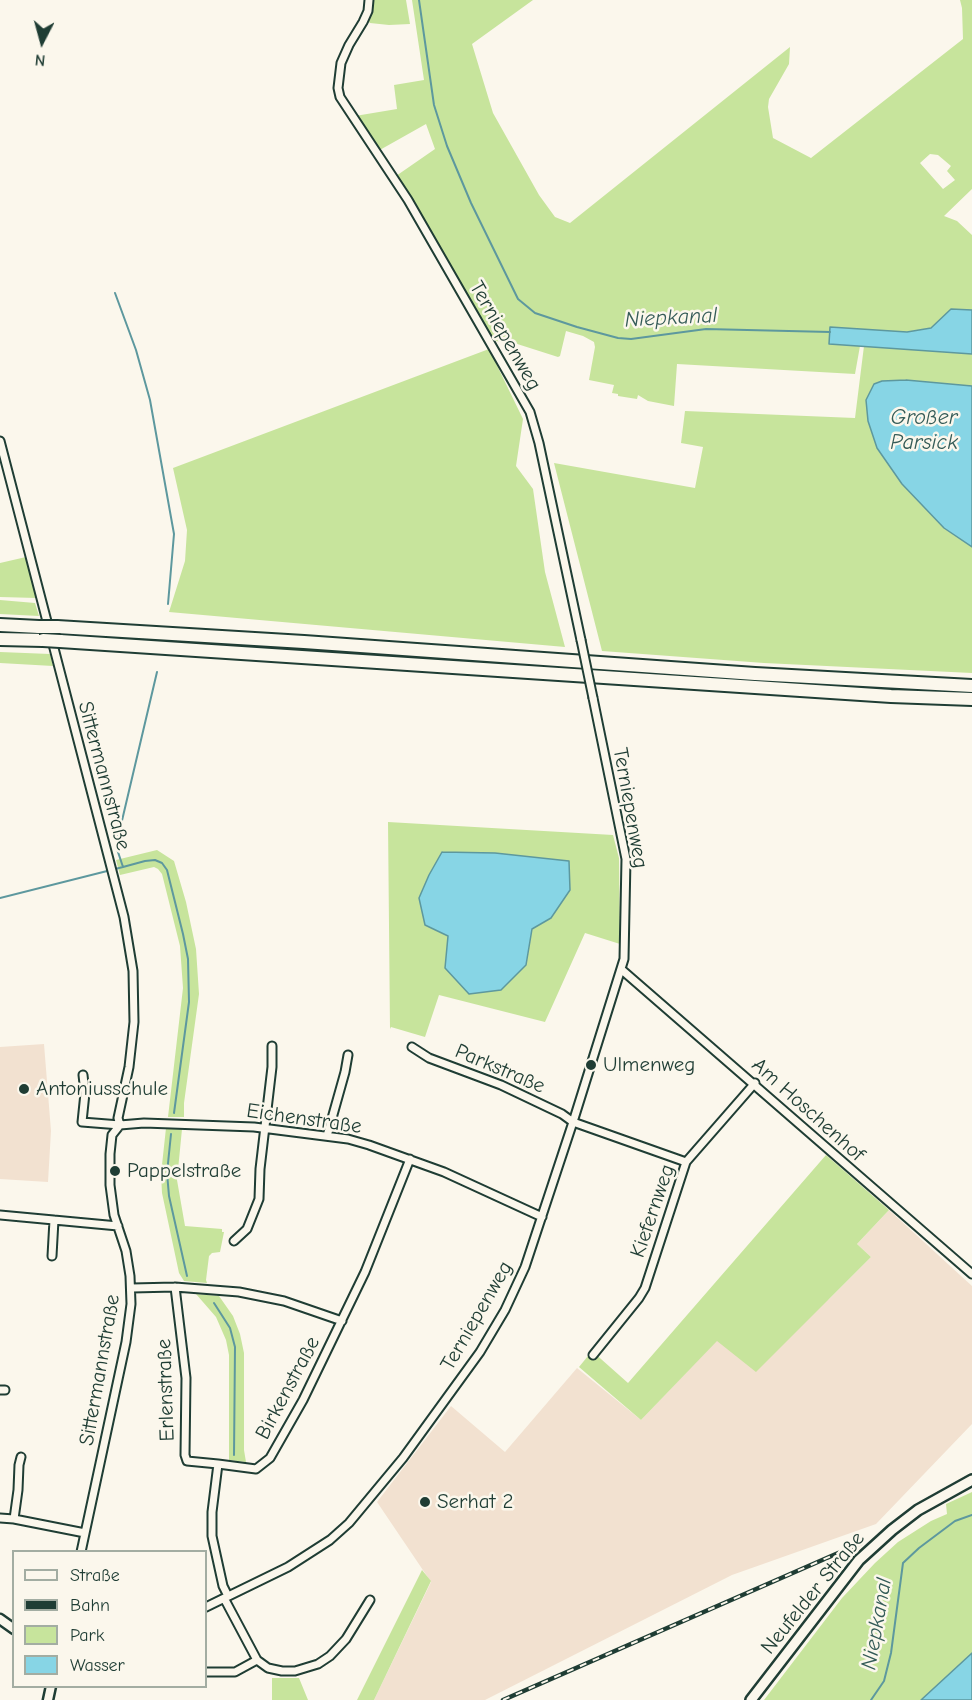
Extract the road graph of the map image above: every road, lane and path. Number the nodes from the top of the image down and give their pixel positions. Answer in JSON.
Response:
{"nodes":[{"id":1,"x":369,"y":0,"type":"edge"},
{"id":2,"x":0,"y":441,"type":"edge"},
{"id":3,"x":0,"y":625,"type":"edge"},
{"id":4,"x":0,"y":639,"type":"edge"},
{"id":5,"x":972,"y":686,"type":"edge"},
{"id":6,"x":972,"y":699,"type":"edge"},
{"id":7,"x":622,"y":970,"type":"junction"},
{"id":8,"x":272,"y":1046,"type":"dead end"},
{"id":9,"x":412,"y":1047,"type":"dead end"},
{"id":10,"x":348,"y":1055,"type":"dead end"},
{"id":11,"x":83,"y":1075,"type":"dead end"},
{"id":12,"x":754,"y":1083,"type":"junction"},
{"id":13,"x":573,"y":1122,"type":"junction"},
{"id":14,"x":120,"y":1125,"type":"junction"},
{"id":15,"x":265,"y":1128,"type":"junction"},
{"id":16,"x":327,"y":1136,"type":"junction"},
{"id":17,"x":410,"y":1159,"type":"junction"},
{"id":18,"x":686,"y":1162,"type":"junction"},
{"id":19,"x":0,"y":1215,"type":"edge"},
{"id":20,"x":542,"y":1217,"type":"junction"},
{"id":21,"x":54,"y":1220,"type":"junction"},
{"id":22,"x":118,"y":1226,"type":"junction"},
{"id":23,"x":234,"y":1242,"type":"dead end"},
{"id":24,"x":52,"y":1256,"type":"dead end"},
{"id":25,"x":972,"y":1274,"type":"edge"},
{"id":26,"x":175,"y":1287,"type":"junction"},
{"id":27,"x":132,"y":1288,"type":"junction"},
{"id":28,"x":342,"y":1321,"type":"junction"},
{"id":29,"x":593,"y":1355,"type":"dead end"},
{"id":30,"x":21,"y":1457,"type":"dead end"},
{"id":31,"x":218,"y":1464,"type":"junction"},
{"id":32,"x":972,"y":1480,"type":"edge"},
{"id":33,"x":0,"y":1518,"type":"edge"},
{"id":34,"x":14,"y":1518,"type":"junction"},
{"id":35,"x":85,"y":1533,"type":"junction"},
{"id":36,"x":81,"y":1550,"type":"edge"},
{"id":37,"x":226,"y":1597,"type":"junction"},
{"id":38,"x":370,"y":1600,"type":"dead end"},
{"id":39,"x":207,"y":1606,"type":"edge"},
{"id":40,"x":257,"y":1660,"type":"junction"},
{"id":41,"x":207,"y":1672,"type":"edge"},
{"id":42,"x":751,"y":1700,"type":"edge"}],
"edges":[{"from":1,"to":7,"type":"street","name":"Terniepenweg","bridge":true},
{"from":2,"to":14,"type":"street","name":"Sittermannstraße"},
{"from":3,"to":5,"type":"highway","bridge":true},
{"from":4,"to":6,"type":"highway","bridge":true},
{"from":7,"to":12,"type":"street","name":"Am Hoschenhof"},
{"from":7,"to":13,"type":"street","name":"Terniepenweg"},
{"from":8,"to":15,"type":"street"},
{"from":9,"to":13,"type":"street","name":"Parkstraße"},
{"from":10,"to":16,"type":"street"},
{"from":11,"to":14,"type":"street"},
{"from":12,"to":18,"type":"street","name":"Kiefernweg"},
{"from":12,"to":25,"type":"street","name":"Am Hoschenhof"},
{"from":13,"to":18,"type":"street"},
{"from":13,"to":20,"type":"street","name":"Terniepenweg"},
{"from":14,"to":15,"type":"street","name":"Eichenstraße"},
{"from":14,"to":22,"type":"street","name":"Sittermannstraße"},
{"from":15,"to":16,"type":"street","name":"Eichenstraße"},
{"from":15,"to":23,"type":"street"},
{"from":16,"to":17,"type":"street","name":"Eichenstraße"},
{"from":17,"to":20,"type":"street","name":"Eichenstraße"},
{"from":17,"to":28,"type":"street","name":"Birkenstraße"},
{"from":18,"to":29,"type":"street","name":"Kiefernweg"},
{"from":19,"to":21,"type":"street"},
{"from":20,"to":37,"type":"street","name":"Terniepenweg"},
{"from":21,"to":22,"type":"street"},
{"from":21,"to":24,"type":"street"},
{"from":22,"to":27,"type":"street","name":"Sittermannstraße"},
{"from":26,"to":27,"type":"street"},
{"from":26,"to":28,"type":"street"},
{"from":26,"to":31,"type":"street","name":"Erlenstraße"},
{"from":27,"to":35,"type":"street","name":"Sittermannstraße"},
{"from":28,"to":31,"type":"street","name":"Birkenstraße"},
{"from":30,"to":34,"type":"street"},
{"from":31,"to":37,"type":"street"},
{"from":32,"to":42,"type":"main road","name":"Neufelder Straße"},
{"from":33,"to":34,"type":"street"},
{"from":34,"to":35,"type":"street"},
{"from":35,"to":36,"type":"street","name":"Sittermannstraße"},
{"from":37,"to":39,"type":"street","name":"Terniepenweg"},
{"from":37,"to":40,"type":"street"},
{"from":38,"to":40,"type":"street"},
{"from":40,"to":41,"type":"street"}]}
